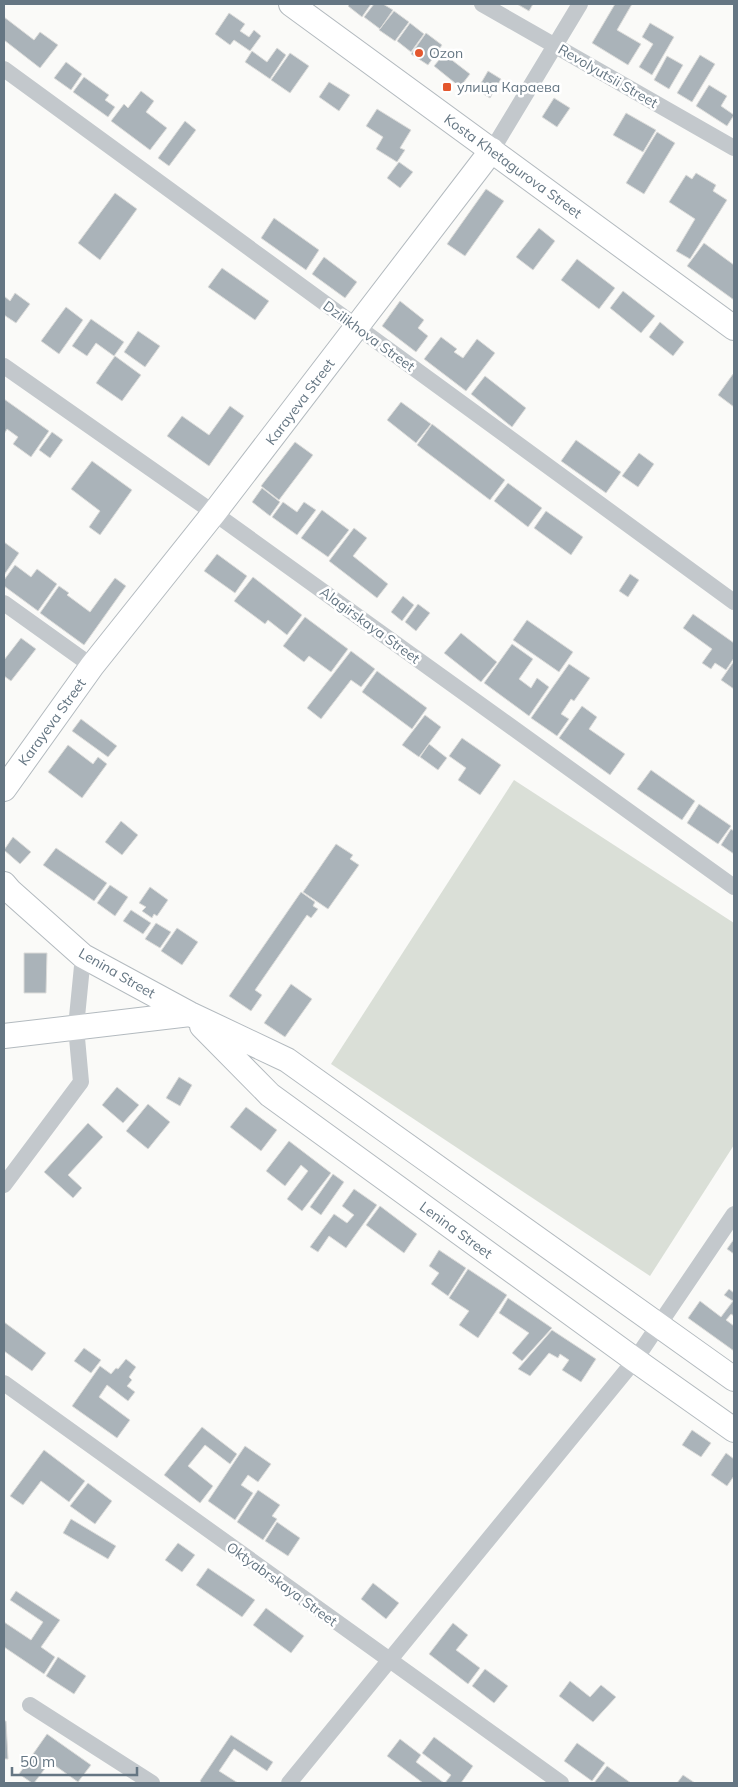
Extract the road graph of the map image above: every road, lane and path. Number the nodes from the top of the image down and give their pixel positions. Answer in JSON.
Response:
{"nodes":[{"id":1,"x":291,"y":4,"type":"edge"},
{"id":2,"x":482,"y":4,"type":"edge"},
{"id":3,"x":580,"y":4,"type":"edge"},
{"id":4,"x":555,"y":45,"type":"junction"},
{"id":5,"x":4,"y":69,"type":"edge"},
{"id":6,"x":734,"y":148,"type":"edge"},
{"id":7,"x":492,"y":150,"type":"junction"},
{"id":8,"x":356,"y":328,"type":"junction"},
{"id":9,"x":734,"y":328,"type":"edge"},
{"id":10,"x":4,"y":366,"type":"edge"},
{"id":11,"x":214,"y":514,"type":"junction"},
{"id":12,"x":734,"y":602,"type":"edge"},
{"id":13,"x":4,"y":603,"type":"edge"},
{"id":14,"x":92,"y":666,"type":"junction"},
{"id":15,"x":4,"y":788,"type":"edge"},
{"id":16,"x":4,"y":884,"type":"edge"},
{"id":17,"x":734,"y":887,"type":"edge"},
{"id":18,"x":83,"y":956,"type":"junction"},
{"id":19,"x":190,"y":1014,"type":"junction"},
{"id":20,"x":76,"y":1027,"type":"junction"},
{"id":21,"x":4,"y":1036,"type":"edge"},
{"id":22,"x":4,"y":1185,"type":"edge"},
{"id":23,"x":734,"y":1214,"type":"edge"},
{"id":24,"x":658,"y":1326,"type":"junction"},
{"id":25,"x":635,"y":1360,"type":"junction"},
{"id":26,"x":734,"y":1379,"type":"edge"},
{"id":27,"x":4,"y":1383,"type":"edge"},
{"id":28,"x":734,"y":1430,"type":"edge"},
{"id":29,"x":389,"y":1660,"type":"junction"},
{"id":30,"x":30,"y":1705,"type":"dead end"},
{"id":31,"x":152,"y":1783,"type":"edge"},
{"id":32,"x":289,"y":1783,"type":"edge"},
{"id":33,"x":561,"y":1783,"type":"edge"}],
"edges":[{"from":1,"to":7,"type":"street","name":"Kosta Khetagurova Street"},
{"from":2,"to":4,"type":"street","name":"Revolyutsii Street"},
{"from":3,"to":4,"type":"street","name":"Karayeva Street"},
{"from":4,"to":6,"type":"street","name":"Revolyutsii Street"},
{"from":4,"to":7,"type":"street","name":"Karayeva Street"},
{"from":5,"to":8,"type":"street","name":"Dzilikhova Street"},
{"from":7,"to":8,"type":"street","name":"Karayeva Street"},
{"from":7,"to":9,"type":"street","name":"Kosta Khetagurova Street"},
{"from":8,"to":11,"type":"street","name":"Karayeva Street"},
{"from":8,"to":12,"type":"street","name":"Dzilikhova Street"},
{"from":10,"to":11,"type":"street","name":"Alagirskaya Street"},
{"from":11,"to":14,"type":"street","name":"Karayeva Street"},
{"from":11,"to":17,"type":"street","name":"Alagirskaya Street"},
{"from":13,"to":14,"type":"street"},
{"from":14,"to":15,"type":"street","name":"Karayeva Street"},
{"from":16,"to":18,"type":"street","name":"Lenina Street"},
{"from":18,"to":19,"type":"street","name":"Lenina Street"},
{"from":18,"to":20,"type":"street"},
{"from":19,"to":20,"type":"street"},
{"from":19,"to":24,"type":"street","name":"Lenina Street"},
{"from":19,"to":25,"type":"street","name":"Lenina Street"},
{"from":20,"to":21,"type":"street"},
{"from":20,"to":22,"type":"street"},
{"from":23,"to":24,"type":"street"},
{"from":24,"to":25,"type":"street"},
{"from":24,"to":26,"type":"street","name":"Lenina Street"},
{"from":25,"to":28,"type":"street","name":"Lenina Street"},
{"from":25,"to":29,"type":"street"},
{"from":27,"to":29,"type":"street","name":"Oktyabrskaya Street"},
{"from":29,"to":32,"type":"street"},
{"from":29,"to":33,"type":"street","name":"Oktyabrskaya Street"},
{"from":30,"to":31,"type":"street"}]}
